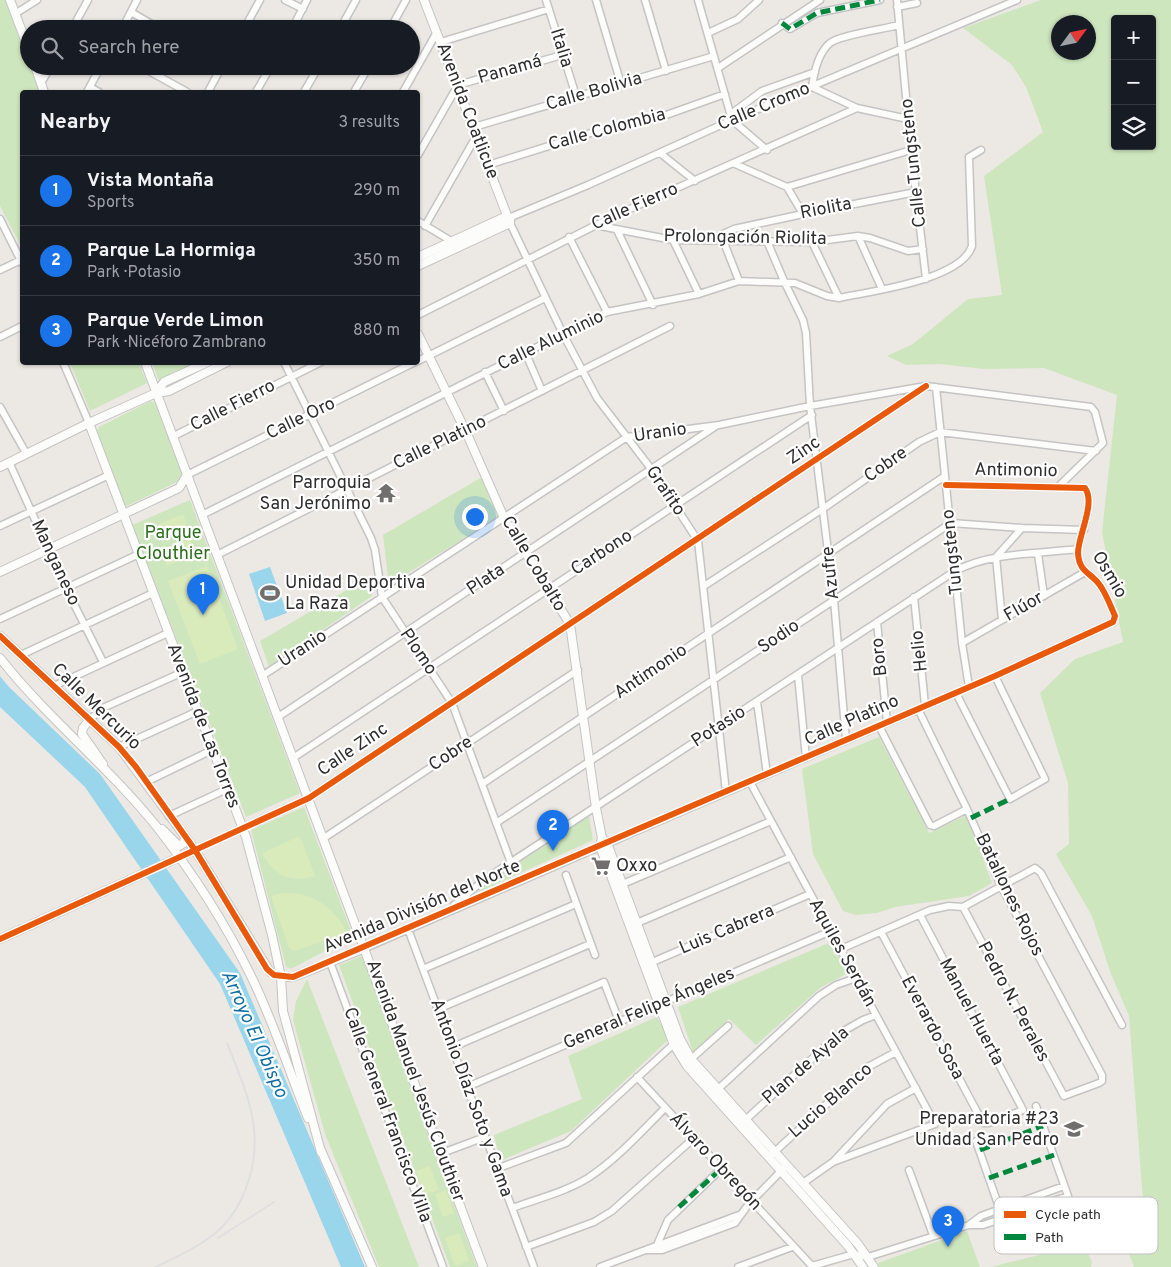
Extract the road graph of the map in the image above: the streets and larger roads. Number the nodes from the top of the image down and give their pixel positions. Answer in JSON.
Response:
{"nodes":[{"id":1,"x":10,"y":0,"type":"edge"},
{"id":2,"x":37,"y":0,"type":"edge"},
{"id":3,"x":88,"y":0,"type":"edge"},
{"id":4,"x":137,"y":0,"type":"edge"},
{"id":5,"x":260,"y":0,"type":"edge"},
{"id":6,"x":285,"y":0,"type":"edge"},
{"id":7,"x":308,"y":0,"type":"edge"},
{"id":8,"x":356,"y":0,"type":"edge"},
{"id":9,"x":406,"y":0,"type":"edge"},
{"id":10,"x":424,"y":0,"type":"edge"},
{"id":11,"x":546,"y":0,"type":"edge"},
{"id":12,"x":596,"y":0,"type":"edge"},
{"id":13,"x":645,"y":0,"type":"edge"},
{"id":14,"x":698,"y":0,"type":"edge"},
{"id":15,"x":759,"y":0,"type":"edge"},
{"id":16,"x":818,"y":0,"type":"edge"},
{"id":17,"x":880,"y":0,"type":"edge"},
{"id":18,"x":1017,"y":0,"type":"edge"},
{"id":19,"x":917,"y":3,"type":"dead end"},
{"id":20,"x":897,"y":4,"type":"edge"},
{"id":21,"x":302,"y":9,"type":"junction"},
{"id":22,"x":549,"y":9,"type":"junction"},
{"id":23,"x":130,"y":12,"type":"junction"},
{"id":24,"x":15,"y":14,"type":"junction"},
{"id":25,"x":77,"y":20,"type":"edge"},
{"id":26,"x":126,"y":20,"type":"edge"},
{"id":27,"x":144,"y":20,"type":"edge"},
{"id":28,"x":249,"y":20,"type":"edge"},
{"id":29,"x":296,"y":20,"type":"edge"},
{"id":30,"x":345,"y":20,"type":"edge"},
{"id":31,"x":395,"y":20,"type":"edge"},
{"id":32,"x":782,"y":23,"type":"junction"},
{"id":33,"x":899,"y":25,"type":"junction"},
{"id":34,"x":20,"y":27,"type":"edge"},
{"id":35,"x":437,"y":32,"type":"junction"},
{"id":36,"x":708,"y":33,"type":"junction"},
{"id":37,"x":441,"y":42,"type":"junction"},
{"id":38,"x":902,"y":47,"type":"junction"},
{"id":39,"x":562,"y":55,"type":"junction"},
{"id":40,"x":714,"y":56,"type":"junction"},
{"id":41,"x":420,"y":62,"type":"edge"},
{"id":42,"x":718,"y":68,"type":"junction"},
{"id":43,"x":666,"y":72,"type":"junction"},
{"id":44,"x":814,"y":72,"type":"junction"},
{"id":45,"x":38,"y":75,"type":"edge"},
{"id":46,"x":45,"y":75,"type":"edge"},
{"id":47,"x":96,"y":75,"type":"edge"},
{"id":48,"x":156,"y":75,"type":"edge"},
{"id":49,"x":217,"y":75,"type":"edge"},
{"id":50,"x":266,"y":75,"type":"edge"},
{"id":51,"x":314,"y":75,"type":"edge"},
{"id":52,"x":364,"y":75,"type":"edge"},
{"id":53,"x":413,"y":75,"type":"edge"},
{"id":54,"x":41,"y":83,"type":"junction"},
{"id":55,"x":621,"y":84,"type":"junction"},
{"id":56,"x":458,"y":85,"type":"junction"},
{"id":57,"x":812,"y":86,"type":"junction"},
{"id":58,"x":43,"y":90,"type":"edge"},
{"id":59,"x":88,"y":90,"type":"edge"},
{"id":60,"x":183,"y":90,"type":"edge"},
{"id":61,"x":209,"y":90,"type":"edge"},
{"id":62,"x":257,"y":90,"type":"edge"},
{"id":63,"x":305,"y":90,"type":"edge"},
{"id":64,"x":355,"y":90,"type":"edge"},
{"id":65,"x":404,"y":90,"type":"edge"},
{"id":66,"x":724,"y":94,"type":"junction"},
{"id":67,"x":576,"y":96,"type":"junction"},
{"id":68,"x":857,"y":108,"type":"junction"},
{"id":69,"x":731,"y":117,"type":"junction"},
{"id":70,"x":908,"y":120,"type":"junction"},
{"id":71,"x":475,"y":131,"type":"junction"},
{"id":72,"x":767,"y":150,"type":"junction"},
{"id":73,"x":911,"y":150,"type":"junction"},
{"id":74,"x":981,"y":150,"type":"dead end"},
{"id":75,"x":420,"y":152,"type":"edge"},
{"id":76,"x":660,"y":153,"type":"junction"},
{"id":77,"x":488,"y":164,"type":"junction"},
{"id":78,"x":735,"y":164,"type":"junction"},
{"id":79,"x":695,"y":181,"type":"junction"},
{"id":80,"x":787,"y":187,"type":"junction"},
{"id":81,"x":916,"y":192,"type":"junction"},
{"id":82,"x":803,"y":214,"type":"junction"},
{"id":83,"x":510,"y":218,"type":"junction"},
{"id":84,"x":0,"y":219,"type":"edge"},
{"id":85,"x":420,"y":222,"type":"edge"},
{"id":86,"x":595,"y":225,"type":"junction"},
{"id":87,"x":425,"y":226,"type":"junction"},
{"id":88,"x":617,"y":230,"type":"junction"},
{"id":89,"x":858,"y":236,"type":"junction"},
{"id":90,"x":570,"y":237,"type":"junction"},
{"id":91,"x":673,"y":240,"type":"junction"},
{"id":92,"x":723,"y":240,"type":"junction"},
{"id":93,"x":451,"y":241,"type":"junction"},
{"id":94,"x":709,"y":241,"type":"junction"},
{"id":95,"x":767,"y":241,"type":"junction"},
{"id":96,"x":812,"y":242,"type":"junction"},
{"id":97,"x":923,"y":249,"type":"junction"},
{"id":98,"x":420,"y":256,"type":"edge"},
{"id":99,"x":20,"y":257,"type":"edge"},
{"id":100,"x":527,"y":260,"type":"junction"},
{"id":101,"x":20,"y":262,"type":"edge"},
{"id":102,"x":420,"y":265,"type":"edge"},
{"id":103,"x":0,"y":270,"type":"edge"},
{"id":104,"x":926,"y":279,"type":"junction"},
{"id":105,"x":739,"y":281,"type":"junction"},
{"id":106,"x":784,"y":281,"type":"junction"},
{"id":107,"x":882,"y":289,"type":"junction"},
{"id":108,"x":699,"y":294,"type":"junction"},
{"id":109,"x":545,"y":298,"type":"junction"},
{"id":110,"x":839,"y":298,"type":"junction"},
{"id":111,"x":652,"y":305,"type":"junction"},
{"id":112,"x":607,"y":312,"type":"junction"},
{"id":113,"x":420,"y":314,"type":"edge"},
{"id":114,"x":670,"y":326,"type":"dead end"},
{"id":115,"x":20,"y":327,"type":"edge"},
{"id":116,"x":563,"y":334,"type":"junction"},
{"id":117,"x":0,"y":337,"type":"edge"},
{"id":118,"x":420,"y":338,"type":"edge"},
{"id":119,"x":526,"y":354,"type":"junction"},
{"id":120,"x":429,"y":356,"type":"junction"},
{"id":121,"x":420,"y":360,"type":"edge"},
{"id":122,"x":64,"y":365,"type":"edge"},
{"id":123,"x":146,"y":365,"type":"edge"},
{"id":124,"x":201,"y":365,"type":"edge"},
{"id":125,"x":222,"y":365,"type":"edge"},
{"id":126,"x":285,"y":365,"type":"edge"},
{"id":127,"x":315,"y":365,"type":"edge"},
{"id":128,"x":410,"y":365,"type":"edge"},
{"id":129,"x":582,"y":371,"type":"junction"},
{"id":130,"x":486,"y":372,"type":"junction"},
{"id":131,"x":291,"y":377,"type":"junction"},
{"id":132,"x":926,"y":386,"type":"junction"},
{"id":133,"x":936,"y":387,"type":"junction"},
{"id":134,"x":542,"y":391,"type":"junction"},
{"id":135,"x":447,"y":392,"type":"junction"},
{"id":136,"x":156,"y":393,"type":"junction"},
{"id":137,"x":810,"y":406,"type":"junction"},
{"id":138,"x":0,"y":407,"type":"edge"},
{"id":139,"x":504,"y":411,"type":"junction"},
{"id":140,"x":309,"y":415,"type":"junction"},
{"id":141,"x":812,"y":416,"type":"junction"},
{"id":142,"x":89,"y":423,"type":"junction"},
{"id":143,"x":719,"y":425,"type":"junction"},
{"id":144,"x":465,"y":430,"type":"junction"},
{"id":145,"x":940,"y":432,"type":"junction"},
{"id":146,"x":172,"y":437,"type":"junction"},
{"id":147,"x":627,"y":437,"type":"junction"},
{"id":148,"x":1096,"y":451,"type":"junction"},
{"id":149,"x":328,"y":452,"type":"junction"},
{"id":150,"x":26,"y":453,"type":"junction"},
{"id":151,"x":818,"y":460,"type":"junction"},
{"id":152,"x":9,"y":462,"type":"junction"},
{"id":153,"x":0,"y":467,"type":"edge"},
{"id":154,"x":652,"y":470,"type":"junction"},
{"id":155,"x":110,"y":475,"type":"junction"},
{"id":156,"x":187,"y":475,"type":"junction"},
{"id":157,"x":945,"y":476,"type":"junction"},
{"id":158,"x":946,"y":485,"type":"junction"},
{"id":159,"x":1058,"y":487,"type":"junction"},
{"id":160,"x":179,"y":488,"type":"junction"},
{"id":161,"x":1085,"y":488,"type":"joint"},
{"id":162,"x":346,"y":490,"type":"junction"},
{"id":163,"x":196,"y":498,"type":"junction"},
{"id":164,"x":675,"y":505,"type":"junction"},
{"id":165,"x":824,"y":508,"type":"junction"},
{"id":166,"x":32,"y":511,"type":"junction"},
{"id":167,"x":123,"y":514,"type":"junction"},
{"id":168,"x":202,"y":515,"type":"junction"},
{"id":169,"x":504,"y":518,"type":"junction"},
{"id":170,"x":950,"y":523,"type":"junction"},
{"id":171,"x":0,"y":526,"type":"edge"},
{"id":172,"x":1022,"y":528,"type":"junction"},
{"id":173,"x":1084,"y":530,"type":"junction"},
{"id":174,"x":698,"y":541,"type":"junction"},
{"id":175,"x":49,"y":549,"type":"junction"},
{"id":176,"x":1078,"y":549,"type":"junction"},
{"id":177,"x":526,"y":553,"type":"junction"},
{"id":178,"x":828,"y":553,"type":"junction"},
{"id":179,"x":139,"y":554,"type":"junction"},
{"id":180,"x":1038,"y":554,"type":"junction"},
{"id":181,"x":217,"y":555,"type":"junction"},
{"id":182,"x":996,"y":557,"type":"junction"},
{"id":183,"x":955,"y":570,"type":"junction"},
{"id":184,"x":0,"y":572,"type":"edge"},
{"id":185,"x":1085,"y":572,"type":"junction"},
{"id":186,"x":704,"y":586,"type":"junction"},
{"id":187,"x":66,"y":588,"type":"junction"},
{"id":188,"x":548,"y":589,"type":"junction"},
{"id":189,"x":153,"y":593,"type":"junction"},
{"id":190,"x":1044,"y":596,"type":"junction"},
{"id":191,"x":382,"y":597,"type":"junction"},
{"id":192,"x":914,"y":598,"type":"junction"},
{"id":193,"x":834,"y":600,"type":"junction"},
{"id":194,"x":0,"y":620,"type":"edge"},
{"id":195,"x":1002,"y":620,"type":"junction"},
{"id":196,"x":1115,"y":620,"type":"joint"},
{"id":197,"x":877,"y":622,"type":"junction"},
{"id":198,"x":570,"y":624,"type":"junction"},
{"id":199,"x":85,"y":625,"type":"junction"},
{"id":200,"x":168,"y":633,"type":"junction"},
{"id":201,"x":406,"y":634,"type":"junction"},
{"id":202,"x":708,"y":634,"type":"junction"},
{"id":203,"x":0,"y":636,"type":"edge"},
{"id":204,"x":962,"y":643,"type":"junction"},
{"id":205,"x":837,"y":648,"type":"junction"},
{"id":206,"x":21,"y":655,"type":"junction"},
{"id":207,"x":0,"y":658,"type":"edge"},
{"id":208,"x":103,"y":662,"type":"junction"},
{"id":209,"x":429,"y":667,"type":"junction"},
{"id":210,"x":578,"y":670,"type":"junction"},
{"id":211,"x":183,"y":672,"type":"junction"},
{"id":212,"x":798,"y":675,"type":"junction"},
{"id":213,"x":262,"y":676,"type":"junction"},
{"id":214,"x":995,"y":676,"type":"junction"},
{"id":215,"x":713,"y":681,"type":"junction"},
{"id":216,"x":54,"y":686,"type":"junction"},
{"id":217,"x":970,"y":687,"type":"junction"},
{"id":218,"x":956,"y":693,"type":"junction"},
{"id":219,"x":757,"y":702,"type":"junction"},
{"id":220,"x":452,"y":703,"type":"junction"},
{"id":221,"x":925,"y":706,"type":"junction"},
{"id":222,"x":918,"y":709,"type":"junction"},
{"id":223,"x":198,"y":711,"type":"junction"},
{"id":224,"x":584,"y":716,"type":"junction"},
{"id":225,"x":278,"y":717,"type":"junction"},
{"id":226,"x":90,"y":719,"type":"junction"},
{"id":227,"x":887,"y":722,"type":"junction"},
{"id":228,"x":879,"y":726,"type":"junction"},
{"id":229,"x":718,"y":728,"type":"junction"},
{"id":230,"x":846,"y":740,"type":"junction"},
{"id":231,"x":466,"y":743,"type":"junction"},
{"id":232,"x":119,"y":747,"type":"junction"},
{"id":233,"x":212,"y":750,"type":"junction"},
{"id":234,"x":294,"y":758,"type":"junction"},
{"id":235,"x":806,"y":758,"type":"junction"},
{"id":236,"x":590,"y":761,"type":"junction"},
{"id":237,"x":105,"y":768,"type":"junction"},
{"id":238,"x":767,"y":774,"type":"junction"},
{"id":239,"x":146,"y":782,"type":"junction"},
{"id":240,"x":750,"y":782,"type":"junction"},
{"id":241,"x":482,"y":784,"type":"junction"},
{"id":242,"x":227,"y":790,"type":"junction"},
{"id":243,"x":726,"y":792,"type":"junction"},
{"id":244,"x":308,"y":798,"type":"junction"},
{"id":245,"x":596,"y":808,"type":"junction"},
{"id":246,"x":967,"y":809,"type":"junction"},
{"id":247,"x":169,"y":816,"type":"junction"},
{"id":248,"x":771,"y":821,"type":"junction"},
{"id":249,"x":496,"y":823,"type":"junction"},
{"id":250,"x":158,"y":828,"type":"junction"},
{"id":251,"x":242,"y":829,"type":"junction"},
{"id":252,"x":185,"y":837,"type":"junction"},
{"id":253,"x":324,"y":838,"type":"junction"},
{"id":254,"x":603,"y":842,"type":"junction"},
{"id":255,"x":195,"y":850,"type":"junction"},
{"id":256,"x":791,"y":857,"type":"junction"},
{"id":257,"x":175,"y":858,"type":"junction"},
{"id":258,"x":511,"y":863,"type":"junction"},
{"id":259,"x":566,"y":874,"type":"dead end"},
{"id":260,"x":622,"y":885,"type":"junction"},
{"id":261,"x":1001,"y":886,"type":"junction"},
{"id":262,"x":614,"y":888,"type":"junction"},
{"id":263,"x":810,"y":894,"type":"junction"},
{"id":264,"x":576,"y":904,"type":"junction"},
{"id":265,"x":963,"y":907,"type":"junction"},
{"id":266,"x":450,"y":909,"type":"junction"},
{"id":267,"x":920,"y":915,"type":"junction"},
{"id":268,"x":637,"y":923,"type":"junction"},
{"id":269,"x":408,"y":929,"type":"junction"},
{"id":270,"x":831,"y":931,"type":"junction"},
{"id":271,"x":880,"y":932,"type":"junction"},
{"id":272,"x":0,"y":939,"type":"edge"},
{"id":273,"x":590,"y":944,"type":"junction"},
{"id":274,"x":365,"y":948,"type":"junction"},
{"id":275,"x":841,"y":949,"type":"junction"},
{"id":276,"x":594,"y":955,"type":"dead end"},
{"id":277,"x":330,"y":962,"type":"junction"},
{"id":278,"x":648,"y":964,"type":"junction"},
{"id":279,"x":423,"y":969,"type":"junction"},
{"id":280,"x":281,"y":977,"type":"junction"},
{"id":281,"x":856,"y":978,"type":"junction"},
{"id":282,"x":667,"y":1001,"type":"junction"},
{"id":283,"x":658,"y":1004,"type":"junction"},
{"id":284,"x":438,"y":1009,"type":"junction"},
{"id":285,"x":876,"y":1016,"type":"junction"},
{"id":286,"x":619,"y":1021,"type":"junction"},
{"id":287,"x":1122,"y":1025,"type":"dead end"},
{"id":288,"x":728,"y":1026,"type":"dead end"},
{"id":289,"x":677,"y":1042,"type":"junction"},
{"id":290,"x":452,"y":1048,"type":"junction"},
{"id":291,"x":896,"y":1052,"type":"junction"},
{"id":292,"x":691,"y":1059,"type":"junction"},
{"id":293,"x":637,"y":1077,"type":"junction"},
{"id":294,"x":467,"y":1087,"type":"junction"},
{"id":295,"x":916,"y":1088,"type":"junction"},
{"id":296,"x":716,"y":1091,"type":"junction"},
{"id":297,"x":1064,"y":1096,"type":"joint"},
{"id":298,"x":1036,"y":1106,"type":"dead end"},
{"id":299,"x":666,"y":1108,"type":"junction"},
{"id":300,"x":744,"y":1122,"type":"junction"},
{"id":301,"x":985,"y":1124,"type":"joint"},
{"id":302,"x":485,"y":1137,"type":"junction"},
{"id":303,"x":694,"y":1138,"type":"junction"},
{"id":304,"x":976,"y":1141,"type":"dead end"},
{"id":305,"x":322,"y":1152,"type":"junction"},
{"id":306,"x":442,"y":1154,"type":"junction"},
{"id":307,"x":772,"y":1154,"type":"junction"},
{"id":308,"x":833,"y":1162,"type":"junction"},
{"id":309,"x":722,"y":1168,"type":"junction"},
{"id":310,"x":784,"y":1168,"type":"junction"},
{"id":311,"x":496,"y":1169,"type":"junction"},
{"id":312,"x":909,"y":1170,"type":"dead end"},
{"id":313,"x":803,"y":1183,"type":"junction"},
{"id":314,"x":1064,"y":1186,"type":"junction"},
{"id":315,"x":995,"y":1197,"type":"edge"},
{"id":316,"x":1035,"y":1197,"type":"edge"},
{"id":317,"x":1065,"y":1197,"type":"edge"},
{"id":318,"x":752,"y":1201,"type":"junction"},
{"id":319,"x":512,"y":1208,"type":"junction"},
{"id":320,"x":994,"y":1212,"type":"edge"},
{"id":321,"x":994,"y":1222,"type":"edge"},
{"id":322,"x":969,"y":1225,"type":"junction"},
{"id":323,"x":933,"y":1235,"type":"junction"},
{"id":324,"x":526,"y":1247,"type":"junction"},
{"id":325,"x":792,"y":1247,"type":"junction"},
{"id":326,"x":656,"y":1248,"type":"junction"},
{"id":327,"x":854,"y":1254,"type":"junction"},
{"id":328,"x":868,"y":1257,"type":"junction"},
{"id":329,"x":372,"y":1267,"type":"edge"},
{"id":330,"x":443,"y":1267,"type":"edge"},
{"id":331,"x":483,"y":1267,"type":"edge"},
{"id":332,"x":534,"y":1267,"type":"edge"},
{"id":333,"x":600,"y":1267,"type":"edge"},
{"id":334,"x":738,"y":1267,"type":"edge"},
{"id":335,"x":863,"y":1267,"type":"edge"},
{"id":336,"x":874,"y":1267,"type":"edge"}],
"edges":[{"from":1,"to":24,"type":"street"},
{"from":2,"to":24,"type":"street"},
{"from":3,"to":25,"type":"street"},
{"from":4,"to":23,"type":"street"},
{"from":5,"to":28,"type":"street"},
{"from":6,"to":21,"type":"street"},
{"from":7,"to":21,"type":"street"},
{"from":8,"to":30,"type":"street"},
{"from":9,"to":31,"type":"street"},
{"from":10,"to":35,"type":"street","name":"Avenida Coatlicue"},
{"from":11,"to":22,"type":"street","name":"Italia"},
{"from":12,"to":55,"type":"street"},
{"from":13,"to":43,"type":"street"},
{"from":14,"to":36,"type":"street"},
{"from":15,"to":36,"type":"street"},
{"from":16,"to":32,"type":"street"},
{"from":17,"to":32,"type":"street"},
{"from":18,"to":38,"type":"street","name":"Calle Cromo"},
{"from":19,"to":20,"type":"street"},
{"from":20,"to":33,"type":"street","name":"Calle Tungsteno"},
{"from":21,"to":29,"type":"street"},
{"from":22,"to":37,"type":"street"},
{"from":22,"to":39,"type":"street","name":"Italia"},
{"from":23,"to":26,"type":"street"},
{"from":23,"to":27,"type":"street"},
{"from":24,"to":34,"type":"street"},
{"from":32,"to":42,"type":"street"},
{"from":33,"to":38,"type":"street","name":"Calle Tungsteno"},
{"from":33,"to":44,"type":"street"},
{"from":35,"to":37,"type":"street","name":"Avenida Coatlicue"},
{"from":35,"to":41,"type":"street"},
{"from":36,"to":40,"type":"street"},
{"from":37,"to":56,"type":"street","name":"Avenida Coatlicue"},
{"from":38,"to":57,"type":"street","name":"Calle Cromo"},
{"from":38,"to":70,"type":"street","name":"Calle Tungsteno"},
{"from":39,"to":56,"type":"street","name":"Panamá"},
{"from":39,"to":67,"type":"street","name":"Italia"},
{"from":40,"to":42,"type":"street"},
{"from":40,"to":43,"type":"street","name":"Calle Bolivia"},
{"from":42,"to":66,"type":"street"},
{"from":43,"to":55,"type":"street","name":"Calle Bolivia"},
{"from":44,"to":57,"type":"street"},
{"from":44,"to":69,"type":"street"},
{"from":45,"to":54,"type":"street"},
{"from":46,"to":54,"type":"street"},
{"from":47,"to":59,"type":"street"},
{"from":48,"to":60,"type":"street"},
{"from":49,"to":61,"type":"street"},
{"from":50,"to":62,"type":"street"},
{"from":51,"to":63,"type":"street"},
{"from":52,"to":64,"type":"street"},
{"from":53,"to":65,"type":"street"},
{"from":54,"to":58,"type":"street"},
{"from":55,"to":67,"type":"street","name":"Calle Bolivia"},
{"from":56,"to":71,"type":"street","name":"Avenida Coatlicue"},
{"from":56,"to":75,"type":"street"},
{"from":57,"to":68,"type":"street"},
{"from":57,"to":69,"type":"street","name":"Calle Cromo"},
{"from":66,"to":69,"type":"street"},
{"from":66,"to":77,"type":"street","name":"Calle Colombia"},
{"from":67,"to":71,"type":"street","name":"Calle Bolivia"},
{"from":68,"to":70,"type":"street"},
{"from":68,"to":72,"type":"street","name":"Calle Fierro"},
{"from":69,"to":72,"type":"street"},
{"from":69,"to":76,"type":"street","name":"Calle Cromo"},
{"from":70,"to":73,"type":"street","name":"Calle Tungsteno"},
{"from":71,"to":77,"type":"street","name":"Avenida Coatlicue"},
{"from":71,"to":87,"type":"street"},
{"from":72,"to":78,"type":"street","name":"Calle Fierro"},
{"from":73,"to":80,"type":"street"},
{"from":73,"to":81,"type":"street","name":"Calle Tungsteno"},
{"from":74,"to":104,"type":"street","name":"Calle Aluminio"},
{"from":76,"to":79,"type":"street"},
{"from":76,"to":83,"type":"street","name":"Calle Cromo"},
{"from":77,"to":83,"type":"street","name":"Avenida Coatlicue"},
{"from":78,"to":79,"type":"street","name":"Calle Fierro"},
{"from":78,"to":80,"type":"street"},
{"from":79,"to":86,"type":"street","name":"Calle Fierro"},
{"from":80,"to":82,"type":"street"},
{"from":81,"to":82,"type":"street","name":"Riolita"},
{"from":81,"to":97,"type":"street","name":"Calle Tungsteno"},
{"from":82,"to":94,"type":"street","name":"Riolita"},
{"from":83,"to":93,"type":"street","name":"Calle Cromo"},
{"from":83,"to":100,"type":"street","name":"Grafito"},
{"from":83,"to":102,"type":"street","name":"Calle Cromo"},
{"from":84,"to":99,"type":"street"},
{"from":85,"to":87,"type":"street"},
{"from":86,"to":88,"type":"street","name":"Prolongación Riolita"},
{"from":86,"to":90,"type":"street","name":"Calle Fierro"},
{"from":87,"to":93,"type":"street"},
{"from":88,"to":91,"type":"street","name":"Prolongación Riolita"},
{"from":88,"to":111,"type":"street"},
{"from":89,"to":96,"type":"street","name":"Prolongación Riolita"},
{"from":89,"to":97,"type":"street","name":"Prolongación Riolita"},
{"from":89,"to":107,"type":"street"},
{"from":90,"to":100,"type":"street","name":"Calle Fierro"},
{"from":90,"to":112,"type":"street"},
{"from":91,"to":94,"type":"street","name":"Prolongación Riolita"},
{"from":91,"to":108,"type":"street"},
{"from":92,"to":94,"type":"street","name":"Prolongación Riolita"},
{"from":92,"to":95,"type":"street","name":"Prolongación Riolita"},
{"from":92,"to":105,"type":"street"},
{"from":93,"to":98,"type":"street","name":"Calle Cromo"},
{"from":95,"to":96,"type":"street","name":"Prolongación Riolita"},
{"from":95,"to":106,"type":"street","name":"Azufre"},
{"from":96,"to":110,"type":"street"},
{"from":97,"to":104,"type":"street","name":"Calle Tungsteno"},
{"from":100,"to":109,"type":"street","name":"Grafito"},
{"from":100,"to":113,"type":"street","name":"Calle Fierro"},
{"from":101,"to":103,"type":"street"},
{"from":104,"to":107,"type":"street","name":"Calle Aluminio"},
{"from":105,"to":106,"type":"street","name":"Calle Aluminio"},
{"from":105,"to":108,"type":"street","name":"Calle Aluminio"},
{"from":106,"to":110,"type":"street","name":"Calle Aluminio"},
{"from":106,"to":137,"type":"street","name":"Azufre"},
{"from":107,"to":110,"type":"street","name":"Calle Aluminio"},
{"from":108,"to":111,"type":"street","name":"Calle Aluminio"},
{"from":109,"to":116,"type":"street","name":"Grafito"},
{"from":109,"to":120,"type":"street","name":"Calle Oro"},
{"from":111,"to":112,"type":"street","name":"Calle Aluminio"},
{"from":112,"to":116,"type":"street","name":"Calle Aluminio"},
{"from":114,"to":129,"type":"street","name":"Calle Platino"},
{"from":115,"to":117,"type":"street"},
{"from":116,"to":119,"type":"street","name":"Calle Aluminio"},
{"from":116,"to":129,"type":"street","name":"Grafito"},
{"from":118,"to":120,"type":"street","name":"Calle Cobalto"},
{"from":119,"to":130,"type":"street","name":"Calle Aluminio"},
{"from":119,"to":134,"type":"street"},
{"from":120,"to":121,"type":"street","name":"Calle Oro"},
{"from":120,"to":135,"type":"street","name":"Calle Cobalto"},
{"from":122,"to":142,"type":"street"},
{"from":123,"to":136,"type":"street","name":"Avenida Manuel Jesús Clouthier"},
{"from":124,"to":136,"type":"street"},
{"from":125,"to":136,"type":"street"},
{"from":126,"to":131,"type":"street","name":"Plomo"},
{"from":127,"to":131,"type":"street","name":"Calle Fierro"},
{"from":128,"to":140,"type":"street","name":"Calle Oro"},
{"from":129,"to":134,"type":"street","name":"Calle Platino"},
{"from":129,"to":147,"type":"street","name":"Grafito"},
{"from":130,"to":135,"type":"street","name":"Calle Aluminio"},
{"from":130,"to":139,"type":"street"},
{"from":131,"to":140,"type":"street","name":"Plomo"},
{"from":131,"to":146,"type":"street","name":"Calle Fierro"},
{"from":132,"to":133,"type":"street","name":"Uranio"},
{"from":132,"to":137,"type":"street","name":"Uranio"},
{"from":132,"to":151,"type":"street","name":"Zinc"},
{"from":133,"to":145,"type":"street","name":"Tungsteno"},
{"from":133,"to":148,"type":"street","name":"Uranio"},
{"from":134,"to":139,"type":"street","name":"Calle Platino"},
{"from":135,"to":144,"type":"street","name":"Calle Cobalto"},
{"from":135,"to":149,"type":"street","name":"Calle Aluminio"},
{"from":136,"to":142,"type":"street"},
{"from":136,"to":146,"type":"street","name":"Avenida Manuel Jesús Clouthier"},
{"from":137,"to":141,"type":"street","name":"Azufre"},
{"from":137,"to":143,"type":"street","name":"Uranio"},
{"from":138,"to":150,"type":"street"},
{"from":139,"to":144,"type":"street","name":"Calle Platino"},
{"from":140,"to":149,"type":"street","name":"Plomo"},
{"from":140,"to":156,"type":"street","name":"Calle Oro"},
{"from":141,"to":151,"type":"street","name":"Azufre"},
{"from":141,"to":164,"type":"street","name":"Carbono"},
{"from":142,"to":150,"type":"street"},
{"from":142,"to":155,"type":"street","name":"Avenida de Las Torres"},
{"from":143,"to":147,"type":"street","name":"Uranio"},
{"from":143,"to":154,"type":"street","name":"Plata"},
{"from":144,"to":162,"type":"street","name":"Calle Platino"},
{"from":144,"to":169,"type":"street","name":"Calle Cobalto"},
{"from":145,"to":148,"type":"street"},
{"from":145,"to":157,"type":"street","name":"Tungsteno"},
{"from":145,"to":165,"type":"street","name":"Cobre"},
{"from":146,"to":156,"type":"street","name":"Avenida Manuel Jesús Clouthier"},
{"from":147,"to":154,"type":"street","name":"Grafito"},
{"from":147,"to":169,"type":"street","name":"Uranio"},
{"from":148,"to":159,"type":"street"},
{"from":149,"to":162,"type":"street","name":"Plomo"},
{"from":149,"to":168,"type":"street","name":"Calle Aluminio"},
{"from":150,"to":152,"type":"street"},
{"from":151,"to":165,"type":"street","name":"Azufre"},
{"from":151,"to":174,"type":"street","name":"Zinc"},
{"from":152,"to":153,"type":"street"},
{"from":152,"to":166,"type":"street","name":"Manganeso"},
{"from":154,"to":164,"type":"street","name":"Grafito"},
{"from":154,"to":177,"type":"street","name":"Plata"},
{"from":155,"to":166,"type":"street"},
{"from":155,"to":167,"type":"street","name":"Avenida de Las Torres"},
{"from":156,"to":160,"type":"street"},
{"from":156,"to":163,"type":"street","name":"Avenida Manuel Jesús Clouthier"},
{"from":157,"to":158,"type":"street","name":"Tungsteno"},
{"from":157,"to":178,"type":"street","name":"Antimonio"},
{"from":158,"to":159,"type":"street","name":"Antimonio"},
{"from":158,"to":170,"type":"street","name":"Tungsteno"},
{"from":159,"to":161,"type":"street","name":"Antimonio"},
{"from":160,"to":163,"type":"street"},
{"from":160,"to":167,"type":"street"},
{"from":161,"to":173,"type":"street","name":"Osmio"},
{"from":162,"to":181,"type":"street","name":"Calle Platino"},
{"from":162,"to":191,"type":"street","name":"Plomo"},
{"from":163,"to":168,"type":"street","name":"Avenida Manuel Jesús Clouthier"},
{"from":164,"to":174,"type":"street","name":"Grafito"},
{"from":164,"to":188,"type":"street","name":"Carbono"},
{"from":165,"to":178,"type":"street","name":"Azufre"},
{"from":165,"to":186,"type":"street","name":"Cobre"},
{"from":166,"to":171,"type":"street"},
{"from":166,"to":175,"type":"street","name":"Manganeso"},
{"from":167,"to":175,"type":"street"},
{"from":167,"to":179,"type":"street","name":"Avenida de Las Torres"},
{"from":168,"to":181,"type":"street","name":"Avenida Manuel Jesús Clouthier"},
{"from":169,"to":177,"type":"street","name":"Calle Cobalto"},
{"from":169,"to":191,"type":"street","name":"Uranio"},
{"from":170,"to":172,"type":"street"},
{"from":170,"to":183,"type":"street","name":"Tungsteno"},
{"from":170,"to":193,"type":"street","name":"Sodio"},
{"from":172,"to":173,"type":"street"},
{"from":172,"to":182,"type":"street"},
{"from":173,"to":176,"type":"street","name":"Osmio"},
{"from":174,"to":186,"type":"street","name":"Grafito"},
{"from":174,"to":198,"type":"street","name":"Calle Zinc"},
{"from":175,"to":184,"type":"street"},
{"from":175,"to":187,"type":"street","name":"Manganeso"},
{"from":176,"to":180,"type":"street","name":"Potasio"},
{"from":176,"to":185,"type":"street","name":"Osmio"},
{"from":177,"to":188,"type":"street","name":"Calle Cobalto"},
{"from":177,"to":201,"type":"street","name":"Plata"},
{"from":178,"to":193,"type":"street","name":"Azufre"},
{"from":178,"to":202,"type":"street","name":"Antimonio"},
{"from":179,"to":187,"type":"street"},
{"from":179,"to":189,"type":"street","name":"Avenida de Las Torres"},
{"from":180,"to":182,"type":"street","name":"Potasio"},
{"from":180,"to":190,"type":"street"},
{"from":181,"to":213,"type":"street","name":"Avenida Manuel Jesús Clouthier"},
{"from":182,"to":183,"type":"street","name":"Potasio"},
{"from":182,"to":195,"type":"street"},
{"from":183,"to":192,"type":"street","name":"Potasio"},
{"from":183,"to":204,"type":"street","name":"Tungsteno"},
{"from":185,"to":190,"type":"street","name":"Flúor"},
{"from":185,"to":196,"type":"street","name":"Osmio"},
{"from":186,"to":202,"type":"street","name":"Grafito"},
{"from":187,"to":194,"type":"street"},
{"from":187,"to":199,"type":"street","name":"Manganeso"},
{"from":188,"to":198,"type":"street","name":"Calle Cobalto"},
{"from":188,"to":209,"type":"street","name":"Carbono"},
{"from":189,"to":199,"type":"street"},
{"from":189,"to":200,"type":"street","name":"Avenida de Las Torres"},
{"from":190,"to":195,"type":"street","name":"Flúor"},
{"from":191,"to":201,"type":"street","name":"Plomo"},
{"from":191,"to":213,"type":"street","name":"Uranio"},
{"from":192,"to":197,"type":"street","name":"Potasio"},
{"from":192,"to":221,"type":"street","name":"Helio"},
{"from":193,"to":205,"type":"street","name":"Azufre"},
{"from":193,"to":215,"type":"street","name":"Sodio"},
{"from":195,"to":204,"type":"street","name":"Flúor"},
{"from":196,"to":214,"type":"street","name":"Calle Platino"},
{"from":197,"to":205,"type":"street","name":"Potasio"},
{"from":197,"to":227,"type":"street","name":"Boro"},
{"from":198,"to":210,"type":"street","name":"Calle Cobalto"},
{"from":198,"to":220,"type":"street","name":"Calle Zinc"},
{"from":199,"to":206,"type":"street"},
{"from":199,"to":208,"type":"street","name":"Manganeso"},
{"from":200,"to":208,"type":"street"},
{"from":200,"to":211,"type":"street","name":"Avenida de Las Torres"},
{"from":201,"to":209,"type":"street","name":"Plomo"},
{"from":201,"to":225,"type":"street","name":"Plata"},
{"from":202,"to":215,"type":"street","name":"Grafito"},
{"from":202,"to":224,"type":"street","name":"Antimonio"},
{"from":203,"to":206,"type":"street","name":"Calle Mercurio"},
{"from":204,"to":217,"type":"street","name":"Tungsteno"},
{"from":205,"to":212,"type":"street","name":"Potasio"},
{"from":205,"to":230,"type":"street","name":"Azufre"},
{"from":206,"to":216,"type":"street","name":"Calle Mercurio"},
{"from":207,"to":237,"type":"street"},
{"from":208,"to":216,"type":"street"},
{"from":209,"to":220,"type":"street","name":"Plomo"},
{"from":209,"to":234,"type":"street","name":"Carbono"},
{"from":210,"to":224,"type":"street","name":"Calle Cobalto"},
{"from":210,"to":231,"type":"street","name":"Cobre"},
{"from":211,"to":223,"type":"street","name":"Avenida de Las Torres"},
{"from":211,"to":226,"type":"street"},
{"from":212,"to":219,"type":"street","name":"Potasio"},
{"from":212,"to":235,"type":"street"},
{"from":213,"to":225,"type":"street","name":"Avenida Manuel Jesús Clouthier"},
{"from":214,"to":217,"type":"street","name":"Calle Platino"},
{"from":214,"to":218,"type":"street"},
{"from":215,"to":229,"type":"street","name":"Grafito"},
{"from":215,"to":236,"type":"street","name":"Sodio"},
{"from":216,"to":226,"type":"street","name":"Calle Mercurio"},
{"from":217,"to":218,"type":"street","name":"Calle Platino"},
{"from":218,"to":221,"type":"street","name":"Calle Platino"},
{"from":219,"to":229,"type":"street","name":"Potasio"},
{"from":219,"to":238,"type":"street"},
{"from":220,"to":231,"type":"street","name":"Plomo"},
{"from":220,"to":244,"type":"street","name":"Calle Zinc"},
{"from":221,"to":222,"type":"street","name":"Calle Platino"},
{"from":222,"to":227,"type":"street","name":"Calle Platino"},
{"from":222,"to":246,"type":"street","name":"Batallones Rojos"},
{"from":223,"to":232,"type":"street"},
{"from":223,"to":233,"type":"street","name":"Avenida de Las Torres"},
{"from":224,"to":236,"type":"street","name":"Calle Cobalto"},
{"from":224,"to":241,"type":"street","name":"Antimonio"},
{"from":225,"to":234,"type":"street","name":"Avenida Manuel Jesús Clouthier"},
{"from":226,"to":232,"type":"street","name":"Calle Mercurio"},
{"from":226,"to":237,"type":"street"},
{"from":227,"to":228,"type":"street","name":"Calle Platino"},
{"from":228,"to":230,"type":"street","name":"Calle Platino"},
{"from":228,"to":246,"type":"street"},
{"from":229,"to":243,"type":"street","name":"Grafito"},
{"from":229,"to":245,"type":"street","name":"Potasio"},
{"from":230,"to":235,"type":"street","name":"Calle Platino"},
{"from":231,"to":241,"type":"street","name":"Plomo"},
{"from":231,"to":253,"type":"street","name":"Cobre"},
{"from":232,"to":239,"type":"street","name":"Calle Mercurio"},
{"from":233,"to":239,"type":"street"},
{"from":233,"to":242,"type":"street","name":"Avenida de Las Torres"},
{"from":234,"to":244,"type":"street","name":"Avenida Manuel Jesús Clouthier"},
{"from":235,"to":238,"type":"street","name":"Calle Platino"},
{"from":236,"to":245,"type":"street","name":"Calle Cobalto"},
{"from":236,"to":249,"type":"street","name":"Sodio"},
{"from":237,"to":250,"type":"street"},
{"from":238,"to":240,"type":"street","name":"Calle Platino"},
{"from":239,"to":247,"type":"street","name":"Calle Mercurio"},
{"from":240,"to":243,"type":"street","name":"Calle Platino"},
{"from":240,"to":248,"type":"street","name":"Aquiles Serdán"},
{"from":241,"to":249,"type":"street","name":"Plomo"},
{"from":242,"to":247,"type":"street"},
{"from":242,"to":251,"type":"street","name":"Avenida de Las Torres"},
{"from":243,"to":254,"type":"street","name":"Calle Platino"},
{"from":244,"to":251,"type":"street","name":"Calle Zinc"},
{"from":244,"to":253,"type":"street","name":"Avenida Manuel Jesús Clouthier"},
{"from":245,"to":254,"type":"street","name":"Calle Cobalto"},
{"from":245,"to":258,"type":"street","name":"Potasio"},
{"from":246,"to":261,"type":"street","name":"Batallones Rojos"},
{"from":247,"to":252,"type":"street","name":"Calle Mercurio"},
{"from":248,"to":256,"type":"street","name":"Aquiles Serdán"},
{"from":248,"to":260,"type":"street"},
{"from":249,"to":258,"type":"street","name":"Plomo"},
{"from":250,"to":252,"type":"street"},
{"from":250,"to":257,"type":"street"},
{"from":251,"to":255,"type":"street","name":"Calle Zinc"},
{"from":251,"to":280,"type":"street","name":"Avenida de Las Torres"},
{"from":252,"to":255,"type":"street","name":"Calle Mercurio"},
{"from":253,"to":274,"type":"street","name":"Avenida Manuel Jesús Clouthier"},
{"from":254,"to":260,"type":"street"},
{"from":254,"to":262,"type":"street"},
{"from":254,"to":266,"type":"street","name":"Avenida División del Norte"},
{"from":255,"to":257,"type":"street","name":"Calle Zinc"},
{"from":255,"to":280,"type":"street","name":"Calle Mercurio"},
{"from":256,"to":263,"type":"street","name":"Aquiles Serdán"},
{"from":256,"to":268,"type":"street"},
{"from":257,"to":272,"type":"street","name":"Calle Zinc"},
{"from":257,"to":305,"type":"street"},
{"from":258,"to":266,"type":"street","name":"Potasio"},
{"from":259,"to":264,"type":"street"},
{"from":260,"to":262,"type":"street"},
{"from":260,"to":268,"type":"street"},
{"from":261,"to":265,"type":"street"},
{"from":261,"to":287,"type":"street"},
{"from":261,"to":297,"type":"street","name":"Batallones Rojos"},
{"from":262,"to":278,"type":"street"},
{"from":263,"to":270,"type":"street","name":"Aquiles Serdán"},
{"from":263,"to":278,"type":"street","name":"Luis Cabrera"},
{"from":264,"to":273,"type":"street"},
{"from":264,"to":279,"type":"street"},
{"from":265,"to":267,"type":"street"},
{"from":265,"to":297,"type":"street","name":"Pedro N. Perales"},
{"from":266,"to":269,"type":"street","name":"Avenida División del Norte"},
{"from":267,"to":271,"type":"street"},
{"from":267,"to":301,"type":"street","name":"Manuel Huerta"},
{"from":268,"to":278,"type":"street"},
{"from":269,"to":274,"type":"street","name":"Avenida División del Norte"},
{"from":269,"to":279,"type":"street","name":"Antonio Díaz Soto y Gama"},
{"from":270,"to":275,"type":"street","name":"Aquiles Serdán"},
{"from":270,"to":282,"type":"street","name":"General Felipe Ángeles"},
{"from":271,"to":275,"type":"street"},
{"from":271,"to":301,"type":"street","name":"Everardo Sosa"},
{"from":273,"to":276,"type":"street"},
{"from":273,"to":284,"type":"street"},
{"from":274,"to":277,"type":"street","name":"Avenida División del Norte"},
{"from":274,"to":306,"type":"street","name":"Avenida Manuel Jesús Clouthier"},
{"from":275,"to":281,"type":"street","name":"Aquiles Serdán"},
{"from":277,"to":280,"type":"street","name":"Avenida División del Norte"},
{"from":277,"to":330,"type":"street","name":"Calle General Francisco Villa"},
{"from":278,"to":282,"type":"street"},
{"from":278,"to":283,"type":"street"},
{"from":279,"to":284,"type":"street","name":"Antonio Díaz Soto y Gama"},
{"from":280,"to":305,"type":"street","name":"Avenida de Las Torres"},
{"from":281,"to":285,"type":"street","name":"Aquiles Serdán"},
{"from":281,"to":296,"type":"street"},
{"from":282,"to":283,"type":"street","name":"General Felipe Ángeles"},
{"from":282,"to":289,"type":"street"},
{"from":283,"to":286,"type":"street","name":"General Felipe Ángeles"},
{"from":283,"to":289,"type":"street"},
{"from":284,"to":290,"type":"street","name":"Antonio Díaz Soto y Gama"},
{"from":285,"to":291,"type":"street","name":"Aquiles Serdán"},
{"from":285,"to":300,"type":"street","name":"Plan de Ayala"},
{"from":286,"to":290,"type":"street"},
{"from":286,"to":294,"type":"street","name":"General Felipe Ángeles"},
{"from":288,"to":292,"type":"street"},
{"from":289,"to":292,"type":"street"},
{"from":289,"to":293,"type":"street"},
{"from":289,"to":296,"type":"street"},
{"from":290,"to":294,"type":"street","name":"Antonio Díaz Soto y Gama"},
{"from":291,"to":295,"type":"street","name":"Aquiles Serdán"},
{"from":291,"to":307,"type":"street","name":"Lucio Blanco"},
{"from":292,"to":296,"type":"street"},
{"from":293,"to":299,"type":"street","name":"Álvaro Obregón"},
{"from":293,"to":311,"type":"street"},
{"from":294,"to":302,"type":"street","name":"Antonio Díaz Soto y Gama"},
{"from":295,"to":308,"type":"street"},
{"from":295,"to":308,"type":"street","name":"Aquiles Serdán"},
{"from":296,"to":300,"type":"street"},
{"from":298,"to":314,"type":"street"},
{"from":299,"to":303,"type":"street","name":"Álvaro Obregón"},
{"from":299,"to":319,"type":"street"},
{"from":300,"to":307,"type":"street"},
{"from":302,"to":306,"type":"street"},
{"from":302,"to":311,"type":"street","name":"Antonio Díaz Soto y Gama"},
{"from":303,"to":309,"type":"street","name":"Álvaro Obregón"},
{"from":303,"to":324,"type":"street"},
{"from":304,"to":315,"type":"street"},
{"from":305,"to":329,"type":"street"},
{"from":306,"to":331,"type":"street","name":"Avenida Manuel Jesús Clouthier"},
{"from":307,"to":310,"type":"street"},
{"from":308,"to":313,"type":"street"},
{"from":309,"to":318,"type":"street","name":"Álvaro Obregón"},
{"from":309,"to":326,"type":"street"},
{"from":310,"to":313,"type":"street"},
{"from":310,"to":318,"type":"street"},
{"from":310,"to":327,"type":"street"},
{"from":311,"to":319,"type":"street","name":"Antonio Díaz Soto y Gama"},
{"from":312,"to":323,"type":"street"},
{"from":313,"to":328,"type":"street"},
{"from":314,"to":316,"type":"street"},
{"from":314,"to":317,"type":"street"},
{"from":318,"to":325,"type":"street","name":"Álvaro Obregón"},
{"from":318,"to":326,"type":"street"},
{"from":319,"to":324,"type":"street","name":"Antonio Díaz Soto y Gama"},
{"from":320,"to":322,"type":"street"},
{"from":321,"to":322,"type":"street"},
{"from":322,"to":323,"type":"street"},
{"from":323,"to":328,"type":"street"},
{"from":324,"to":332,"type":"street","name":"Antonio Díaz Soto y Gama"},
{"from":325,"to":327,"type":"street","name":"Álvaro Obregón"},
{"from":325,"to":334,"type":"street"},
{"from":326,"to":333,"type":"street"},
{"from":327,"to":328,"type":"street"},
{"from":327,"to":335,"type":"street"},
{"from":328,"to":336,"type":"street"}]}
